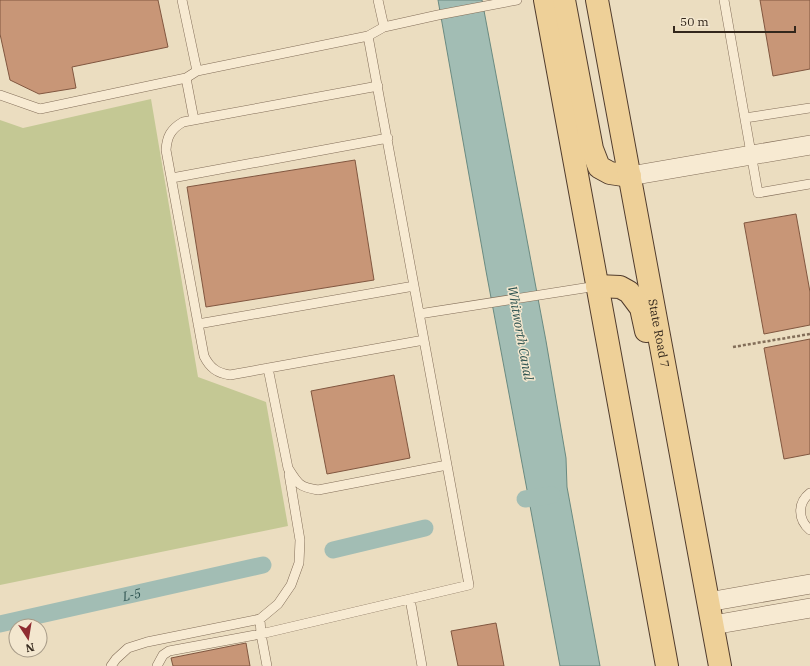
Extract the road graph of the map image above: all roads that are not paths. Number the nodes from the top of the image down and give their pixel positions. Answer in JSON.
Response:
{"nodes":[{"id":1,"x":182,"y":0,"type":"edge"},
{"id":2,"x":378,"y":0,"type":"edge"},
{"id":3,"x":517,"y":0,"type":"edge"},
{"id":4,"x":544,"y":0,"type":"edge"},
{"id":5,"x":564,"y":0,"type":"edge"},
{"id":6,"x":597,"y":0,"type":"edge"},
{"id":7,"x":724,"y":0,"type":"edge"},
{"id":8,"x":384,"y":27,"type":"junction"},
{"id":9,"x":368,"y":36,"type":"junction"},
{"id":10,"x":197,"y":71,"type":"junction"},
{"id":11,"x":186,"y":78,"type":"junction"},
{"id":12,"x":378,"y":86,"type":"junction"},
{"id":13,"x":0,"y":95,"type":"edge"},
{"id":14,"x":810,"y":108,"type":"edge"},
{"id":15,"x":745,"y":118,"type":"junction"},
{"id":16,"x":194,"y":120,"type":"junction"},
{"id":17,"x":388,"y":138,"type":"junction"},
{"id":18,"x":810,"y":145,"type":"edge"},
{"id":19,"x":752,"y":155,"type":"junction"},
{"id":20,"x":630,"y":176,"type":"junction"},
{"id":21,"x":172,"y":178,"type":"junction"},
{"id":22,"x":810,"y":184,"type":"edge"},
{"id":23,"x":414,"y":286,"type":"junction"},
{"id":24,"x":597,"y":286,"type":"junction"},
{"id":25,"x":419,"y":314,"type":"junction"},
{"id":26,"x":198,"y":324,"type":"junction"},
{"id":27,"x":424,"y":340,"type":"junction"},
{"id":28,"x":268,"y":368,"type":"junction"},
{"id":29,"x":672,"y":407,"type":"junction"},
{"id":30,"x":447,"y":466,"type":"junction"},
{"id":31,"x":288,"y":468,"type":"junction"},
{"id":32,"x":810,"y":493,"type":"edge"},
{"id":33,"x":810,"y":530,"type":"edge"},
{"id":34,"x":810,"y":584,"type":"edge"},
{"id":35,"x":410,"y":599,"type":"junction"},
{"id":36,"x":708,"y":602,"type":"junction"},
{"id":37,"x":810,"y":608,"type":"edge"},
{"id":38,"x":260,"y":618,"type":"junction"},
{"id":39,"x":713,"y":625,"type":"junction"},
{"id":40,"x":261,"y":634,"type":"junction"},
{"id":41,"x":111,"y":666,"type":"edge"},
{"id":42,"x":157,"y":666,"type":"edge"},
{"id":43,"x":267,"y":666,"type":"edge"},
{"id":44,"x":422,"y":666,"type":"edge"},
{"id":45,"x":667,"y":666,"type":"edge"},
{"id":46,"x":720,"y":666,"type":"edge"}],
"edges":[{"from":1,"to":10,"type":"lane"},
{"from":2,"to":8,"type":"lane"},
{"from":3,"to":8,"type":"lane"},
{"from":4,"to":24,"type":"main road"},
{"from":5,"to":20,"type":"main road"},
{"from":6,"to":20,"type":"main road","name":"State Road 7"},
{"from":7,"to":15,"type":"lane"},
{"from":8,"to":9,"type":"lane"},
{"from":9,"to":10,"type":"lane"},
{"from":9,"to":12,"type":"lane"},
{"from":10,"to":11,"type":"lane"},
{"from":11,"to":13,"type":"lane"},
{"from":11,"to":16,"type":"lane"},
{"from":12,"to":16,"type":"lane"},
{"from":12,"to":17,"type":"lane"},
{"from":14,"to":15,"type":"lane"},
{"from":15,"to":19,"type":"lane"},
{"from":16,"to":21,"type":"lane"},
{"from":17,"to":21,"type":"lane"},
{"from":17,"to":23,"type":"lane"},
{"from":18,"to":19,"type":"street"},
{"from":19,"to":20,"type":"street"},
{"from":19,"to":22,"type":"lane"},
{"from":20,"to":29,"type":"main road","name":"State Road 7"},
{"from":21,"to":26,"type":"lane"},
{"from":23,"to":25,"type":"lane"},
{"from":23,"to":26,"type":"lane"},
{"from":24,"to":25,"type":"lane"},
{"from":24,"to":29,"type":"main road"},
{"from":24,"to":45,"type":"main road"},
{"from":25,"to":27,"type":"lane"},
{"from":26,"to":28,"type":"lane"},
{"from":27,"to":28,"type":"lane"},
{"from":27,"to":30,"type":"lane"},
{"from":28,"to":31,"type":"lane"},
{"from":29,"to":36,"type":"main road","name":"State Road 7"},
{"from":30,"to":31,"type":"lane"},
{"from":30,"to":35,"type":"lane"},
{"from":31,"to":38,"type":"lane"},
{"from":32,"to":33,"type":"lane"},
{"from":34,"to":36,"type":"street"},
{"from":35,"to":40,"type":"lane"},
{"from":35,"to":44,"type":"lane"},
{"from":36,"to":39,"type":"main road","name":"State Road 7"},
{"from":37,"to":39,"type":"street"},
{"from":38,"to":40,"type":"lane"},
{"from":38,"to":41,"type":"lane"},
{"from":39,"to":46,"type":"main road","name":"State Road 7"},
{"from":40,"to":42,"type":"lane"},
{"from":40,"to":43,"type":"lane"}]}
